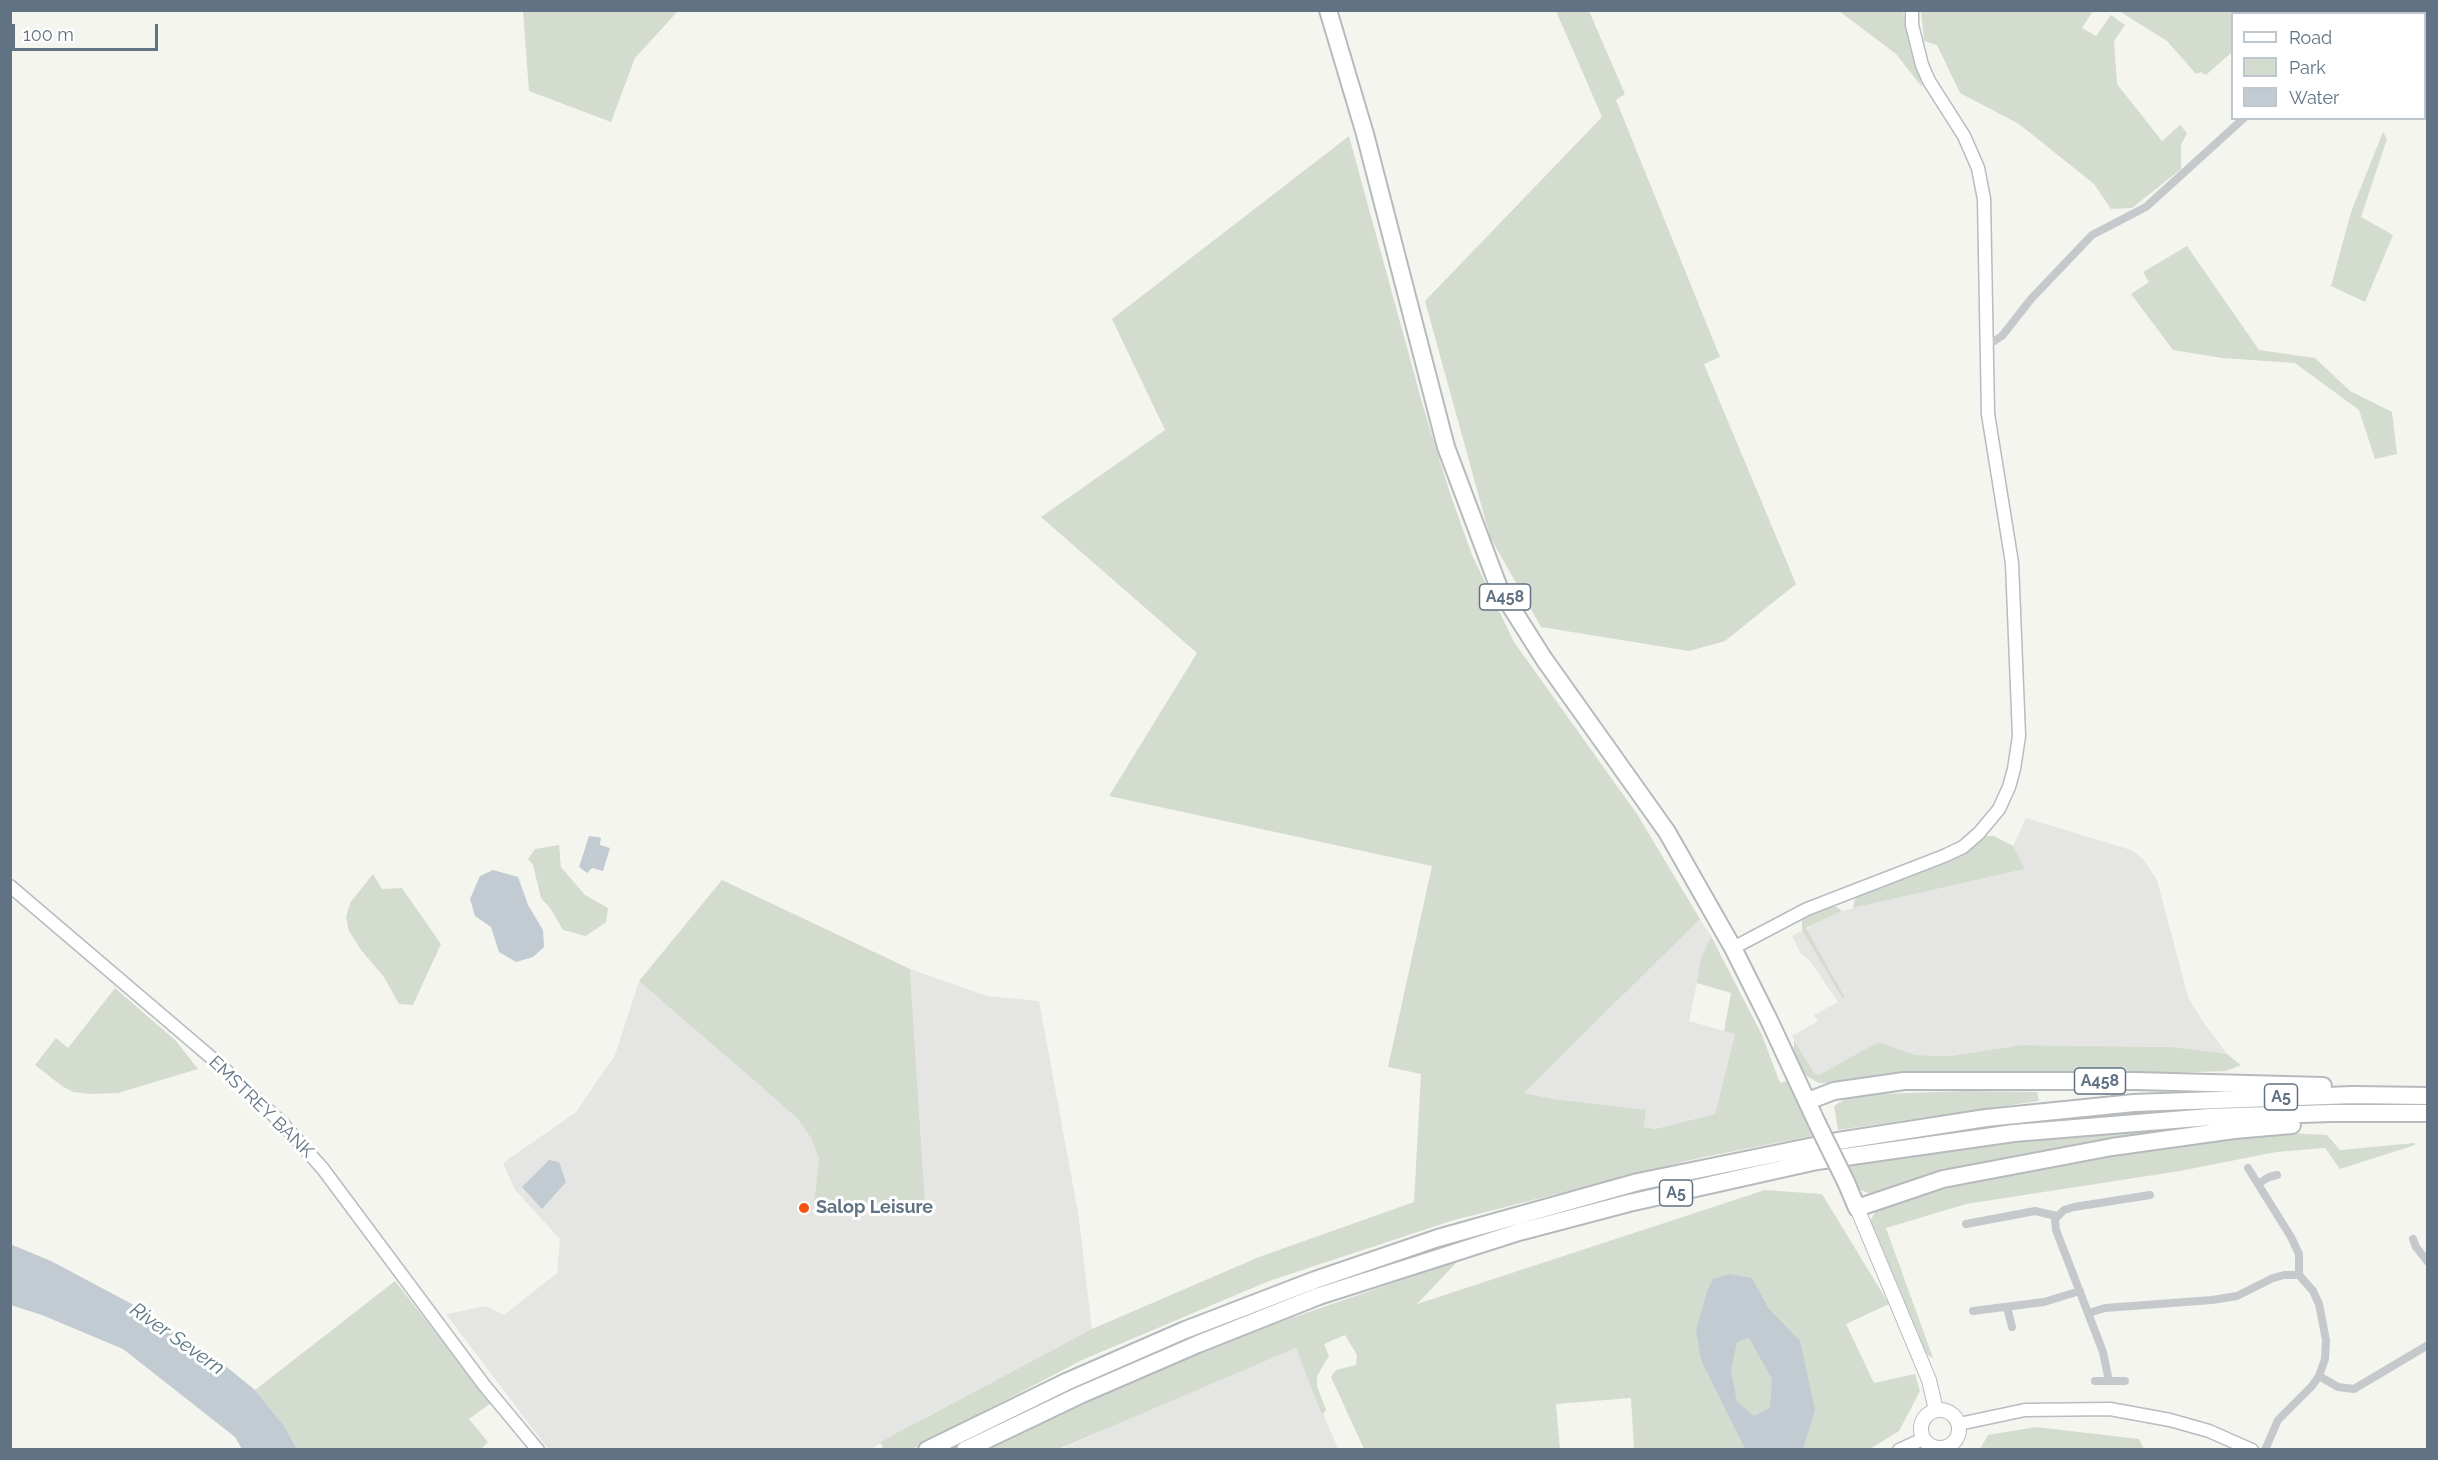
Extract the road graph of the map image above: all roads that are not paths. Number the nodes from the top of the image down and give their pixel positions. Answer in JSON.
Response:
{"nodes":[{"id":1,"x":1328,"y":10,"type":"edge"},
{"id":2,"x":1912,"y":10,"type":"edge"},
{"id":3,"x":2242,"y":120,"type":"edge"},
{"id":4,"x":1986,"y":343,"type":"junction"},
{"id":5,"x":10,"y":886,"type":"edge"},
{"id":6,"x":1732,"y":948,"type":"junction"},
{"id":7,"x":2393,"y":1095,"type":"junction"},
{"id":8,"x":2427,"y":1096,"type":"edge"},
{"id":9,"x":1808,"y":1101,"type":"junction"},
{"id":10,"x":2331,"y":1113,"type":"junction"},
{"id":11,"x":2427,"y":1113,"type":"edge"},
{"id":12,"x":2248,"y":1168,"type":"dead end"},
{"id":13,"x":2277,"y":1175,"type":"dead end"},
{"id":14,"x":2258,"y":1184,"type":"junction"},
{"id":15,"x":2144,"y":1206,"type":"dead end"},
{"id":16,"x":1857,"y":1208,"type":"junction"},
{"id":17,"x":2057,"y":1216,"type":"junction"},
{"id":18,"x":1966,"y":1224,"type":"dead end"},
{"id":19,"x":2413,"y":1239,"type":"dead end"},
{"id":20,"x":2427,"y":1262,"type":"edge"},
{"id":21,"x":2299,"y":1275,"type":"junction"},
{"id":22,"x":2080,"y":1291,"type":"junction"},
{"id":23,"x":2007,"y":1307,"type":"junction"},
{"id":24,"x":1973,"y":1311,"type":"dead end"},
{"id":25,"x":2088,"y":1313,"type":"junction"},
{"id":26,"x":2012,"y":1327,"type":"dead end"},
{"id":27,"x":2427,"y":1345,"type":"edge"},
{"id":28,"x":2319,"y":1376,"type":"junction"},
{"id":29,"x":2095,"y":1381,"type":"dead end"},
{"id":30,"x":2109,"y":1381,"type":"junction"},
{"id":31,"x":2125,"y":1381,"type":"dead end"},
{"id":32,"x":1936,"y":1410,"type":"junction"},
{"id":33,"x":1959,"y":1424,"type":"junction"},
{"id":34,"x":1923,"y":1438,"type":"junction"},
{"id":35,"x":538,"y":1449,"type":"edge"},
{"id":36,"x":927,"y":1449,"type":"edge"},
{"id":37,"x":965,"y":1449,"type":"edge"},
{"id":38,"x":1899,"y":1449,"type":"edge"},
{"id":39,"x":1945,"y":1449,"type":"edge"},
{"id":40,"x":2252,"y":1449,"type":"edge"},
{"id":41,"x":2265,"y":1449,"type":"edge"}],
"edges":[{"from":1,"to":6,"type":"highway","number":"A458"},
{"from":2,"to":4,"type":"street"},
{"from":3,"to":4,"type":"street"},
{"from":4,"to":6,"type":"street"},
{"from":5,"to":35,"type":"street","name":"EMSTREY BANK"},
{"from":6,"to":9,"type":"highway","number":"A458"},
{"from":7,"to":8,"type":"highway","number":"A5"},
{"from":7,"to":9,"type":"highway","number":"A458"},
{"from":7,"to":36,"type":"highway","number":"A5"},
{"from":9,"to":16,"type":"highway","number":"A458","bridge":true},
{"from":10,"to":11,"type":"highway","number":"A5"},
{"from":10,"to":16,"type":"highway"},
{"from":10,"to":37,"type":"highway","number":"A5"},
{"from":12,"to":14,"type":"street"},
{"from":13,"to":14,"type":"street"},
{"from":14,"to":21,"type":"street"},
{"from":15,"to":17,"type":"street"},
{"from":16,"to":32,"type":"main road","number":"A458"},
{"from":17,"to":18,"type":"street"},
{"from":17,"to":22,"type":"street"},
{"from":19,"to":20,"type":"street"},
{"from":21,"to":25,"type":"street"},
{"from":21,"to":28,"type":"street"},
{"from":22,"to":23,"type":"street"},
{"from":22,"to":25,"type":"street"},
{"from":23,"to":24,"type":"street"},
{"from":23,"to":26,"type":"street"},
{"from":25,"to":30,"type":"street"},
{"from":27,"to":28,"type":"street"},
{"from":28,"to":41,"type":"street"},
{"from":29,"to":30,"type":"street"},
{"from":30,"to":31,"type":"street"},
{"from":32,"to":33,"type":"main road"},
{"from":32,"to":34,"type":"main road"},
{"from":33,"to":39,"type":"main road"},
{"from":33,"to":40,"type":"street"},
{"from":34,"to":38,"type":"street"},
{"from":34,"to":39,"type":"main road"}]}
